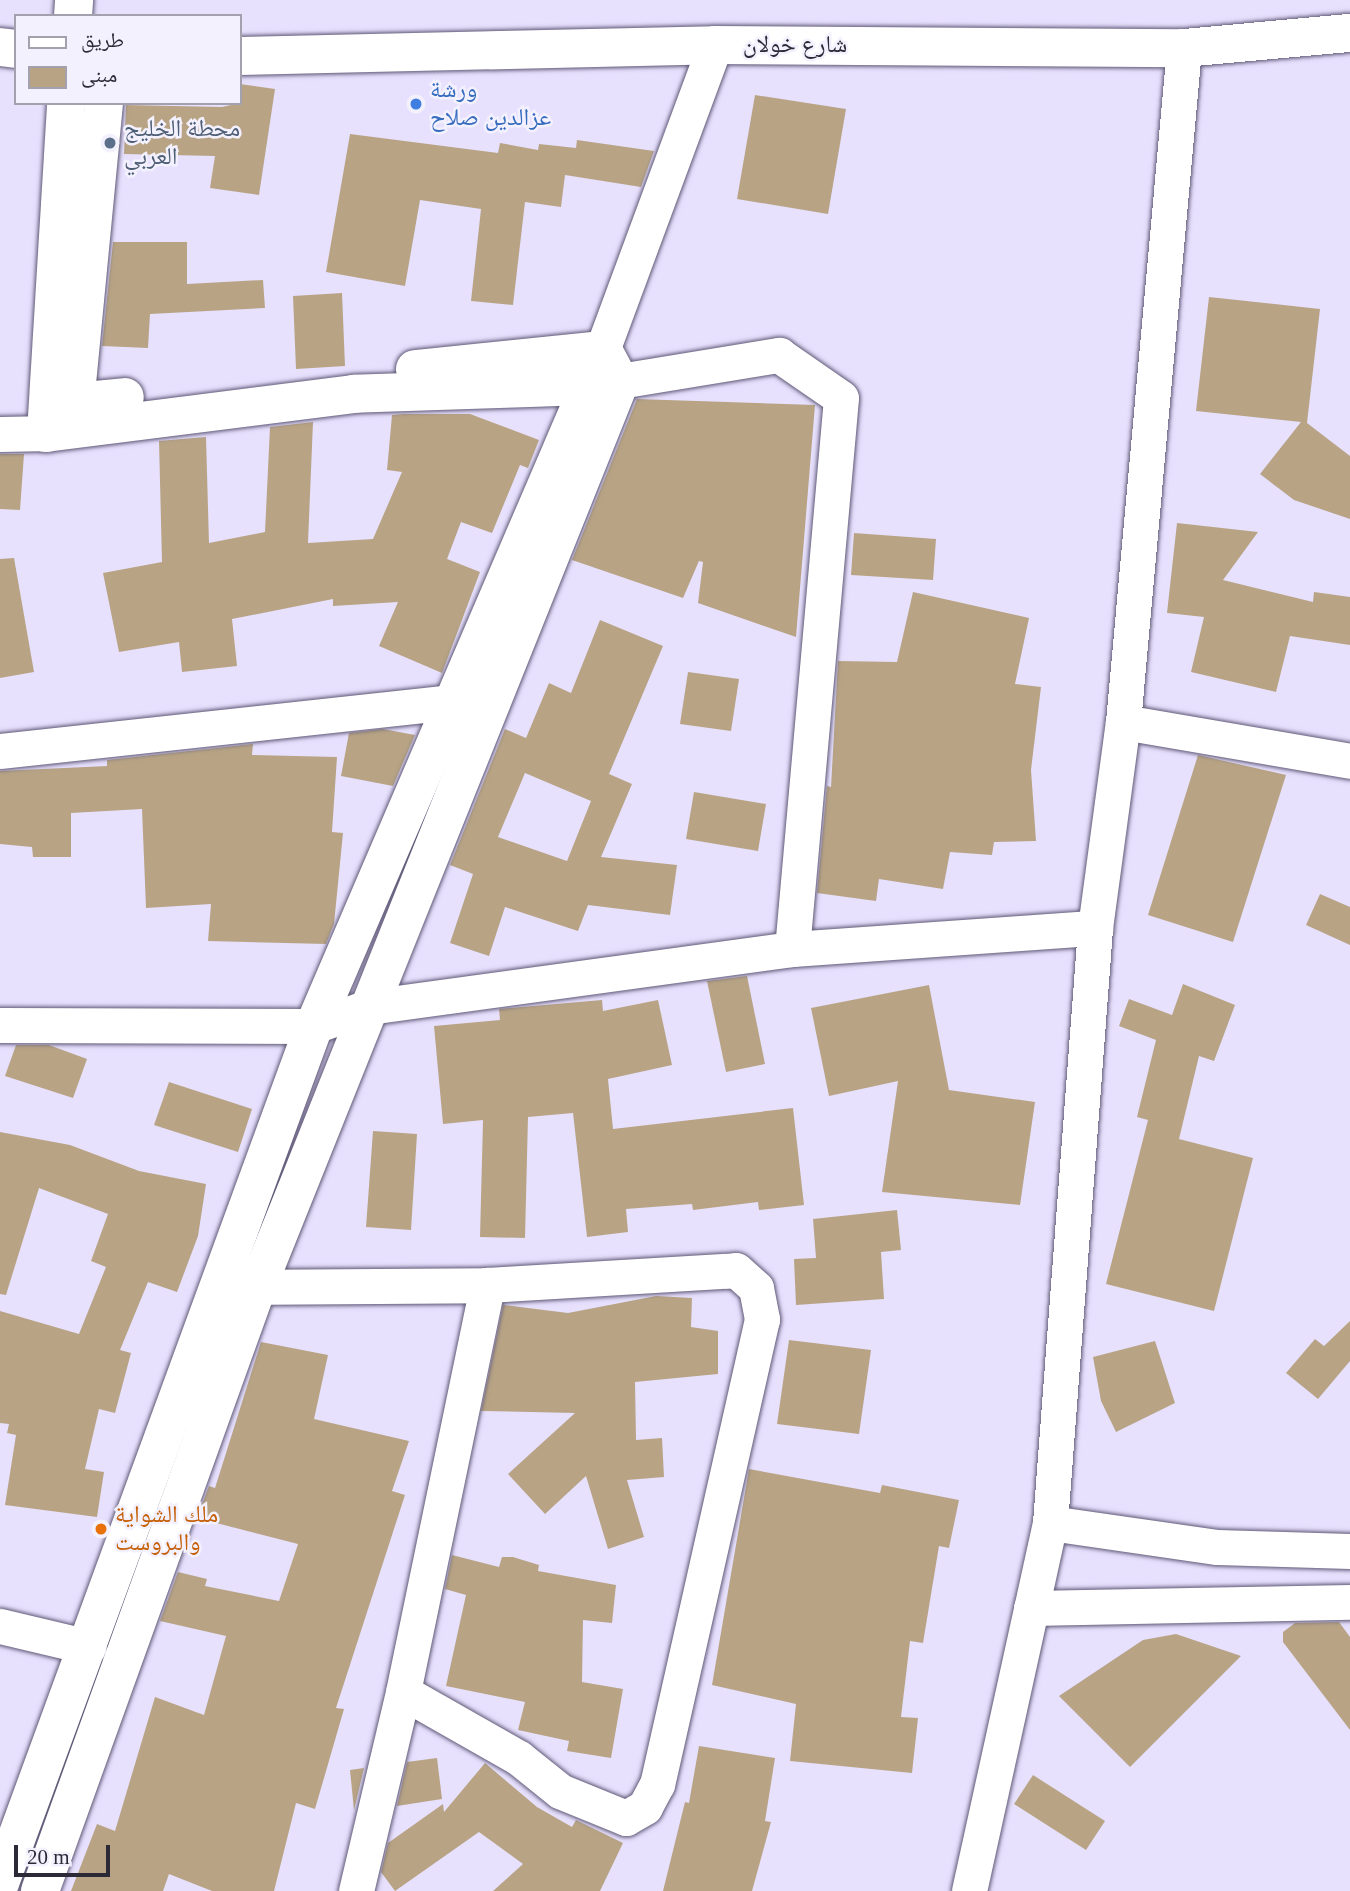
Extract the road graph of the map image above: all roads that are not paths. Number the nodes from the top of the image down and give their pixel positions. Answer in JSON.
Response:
{"nodes":[{"id":1,"x":1350,"y":33,"type":"edge"},
{"id":2,"x":715,"y":45,"type":"junction"},
{"id":3,"x":1184,"y":48,"type":"junction"},
{"id":4,"x":242,"y":56,"type":"edge"},
{"id":5,"x":66,"y":105,"type":"edge"},
{"id":6,"x":104,"y":105,"type":"edge"},
{"id":7,"x":604,"y":373,"type":"junction"},
{"id":8,"x":46,"y":433,"type":"junction"},
{"id":9,"x":0,"y":434,"type":"edge"},
{"id":10,"x":458,"y":701,"type":"junction"},
{"id":11,"x":1123,"y":722,"type":"junction"},
{"id":12,"x":0,"y":751,"type":"edge"},
{"id":13,"x":1350,"y":761,"type":"edge"},
{"id":14,"x":1095,"y":928,"type":"junction"},
{"id":15,"x":792,"y":948,"type":"junction"},
{"id":16,"x":368,"y":1007,"type":"junction"},
{"id":17,"x":0,"y":1025,"type":"edge"},
{"id":18,"x":314,"y":1026,"type":"junction"},
{"id":19,"x":217,"y":1286,"type":"junction"},
{"id":20,"x":487,"y":1286,"type":"junction"},
{"id":21,"x":257,"y":1288,"type":"junction"},
{"id":22,"x":1050,"y":1523,"type":"junction"},
{"id":23,"x":1350,"y":1551,"type":"edge"},
{"id":24,"x":1350,"y":1602,"type":"edge"},
{"id":25,"x":1031,"y":1608,"type":"junction"},
{"id":26,"x":0,"y":1626,"type":"edge"},
{"id":27,"x":89,"y":1647,"type":"junction"},
{"id":28,"x":403,"y":1692,"type":"junction"},
{"id":29,"x":0,"y":1883,"type":"edge"},
{"id":30,"x":40,"y":1891,"type":"edge"},
{"id":31,"x":356,"y":1891,"type":"edge"},
{"id":32,"x":969,"y":1891,"type":"edge"}],
"edges":[{"from":1,"to":3,"type":"street","name":"شارع خولان"},
{"from":2,"to":3,"type":"street","name":"شارع خولان"},
{"from":2,"to":4,"type":"street","name":"شارع خولان"},
{"from":2,"to":7,"type":"street"},
{"from":3,"to":11,"type":"street"},
{"from":5,"to":8,"type":"street"},
{"from":6,"to":7,"type":"street"},
{"from":7,"to":8,"type":"street"},
{"from":7,"to":10,"type":"street"},
{"from":7,"to":15,"type":"street"},
{"from":7,"to":16,"type":"street"},
{"from":8,"to":9,"type":"street"},
{"from":10,"to":12,"type":"street"},
{"from":10,"to":18,"type":"street"},
{"from":11,"to":13,"type":"street"},
{"from":11,"to":14,"type":"street"},
{"from":14,"to":15,"type":"street"},
{"from":14,"to":22,"type":"street"},
{"from":15,"to":16,"type":"street"},
{"from":16,"to":18,"type":"street"},
{"from":16,"to":21,"type":"street"},
{"from":17,"to":18,"type":"street"},
{"from":18,"to":19,"type":"street"},
{"from":19,"to":21,"type":"street"},
{"from":19,"to":27,"type":"street"},
{"from":20,"to":21,"type":"street"},
{"from":20,"to":28,"type":"street"},
{"from":20,"to":28,"type":"street"},
{"from":21,"to":30,"type":"street"},
{"from":22,"to":23,"type":"street"},
{"from":22,"to":25,"type":"street"},
{"from":24,"to":25,"type":"street"},
{"from":25,"to":32,"type":"street"},
{"from":26,"to":27,"type":"street"},
{"from":27,"to":29,"type":"street"},
{"from":28,"to":31,"type":"street"}]}
